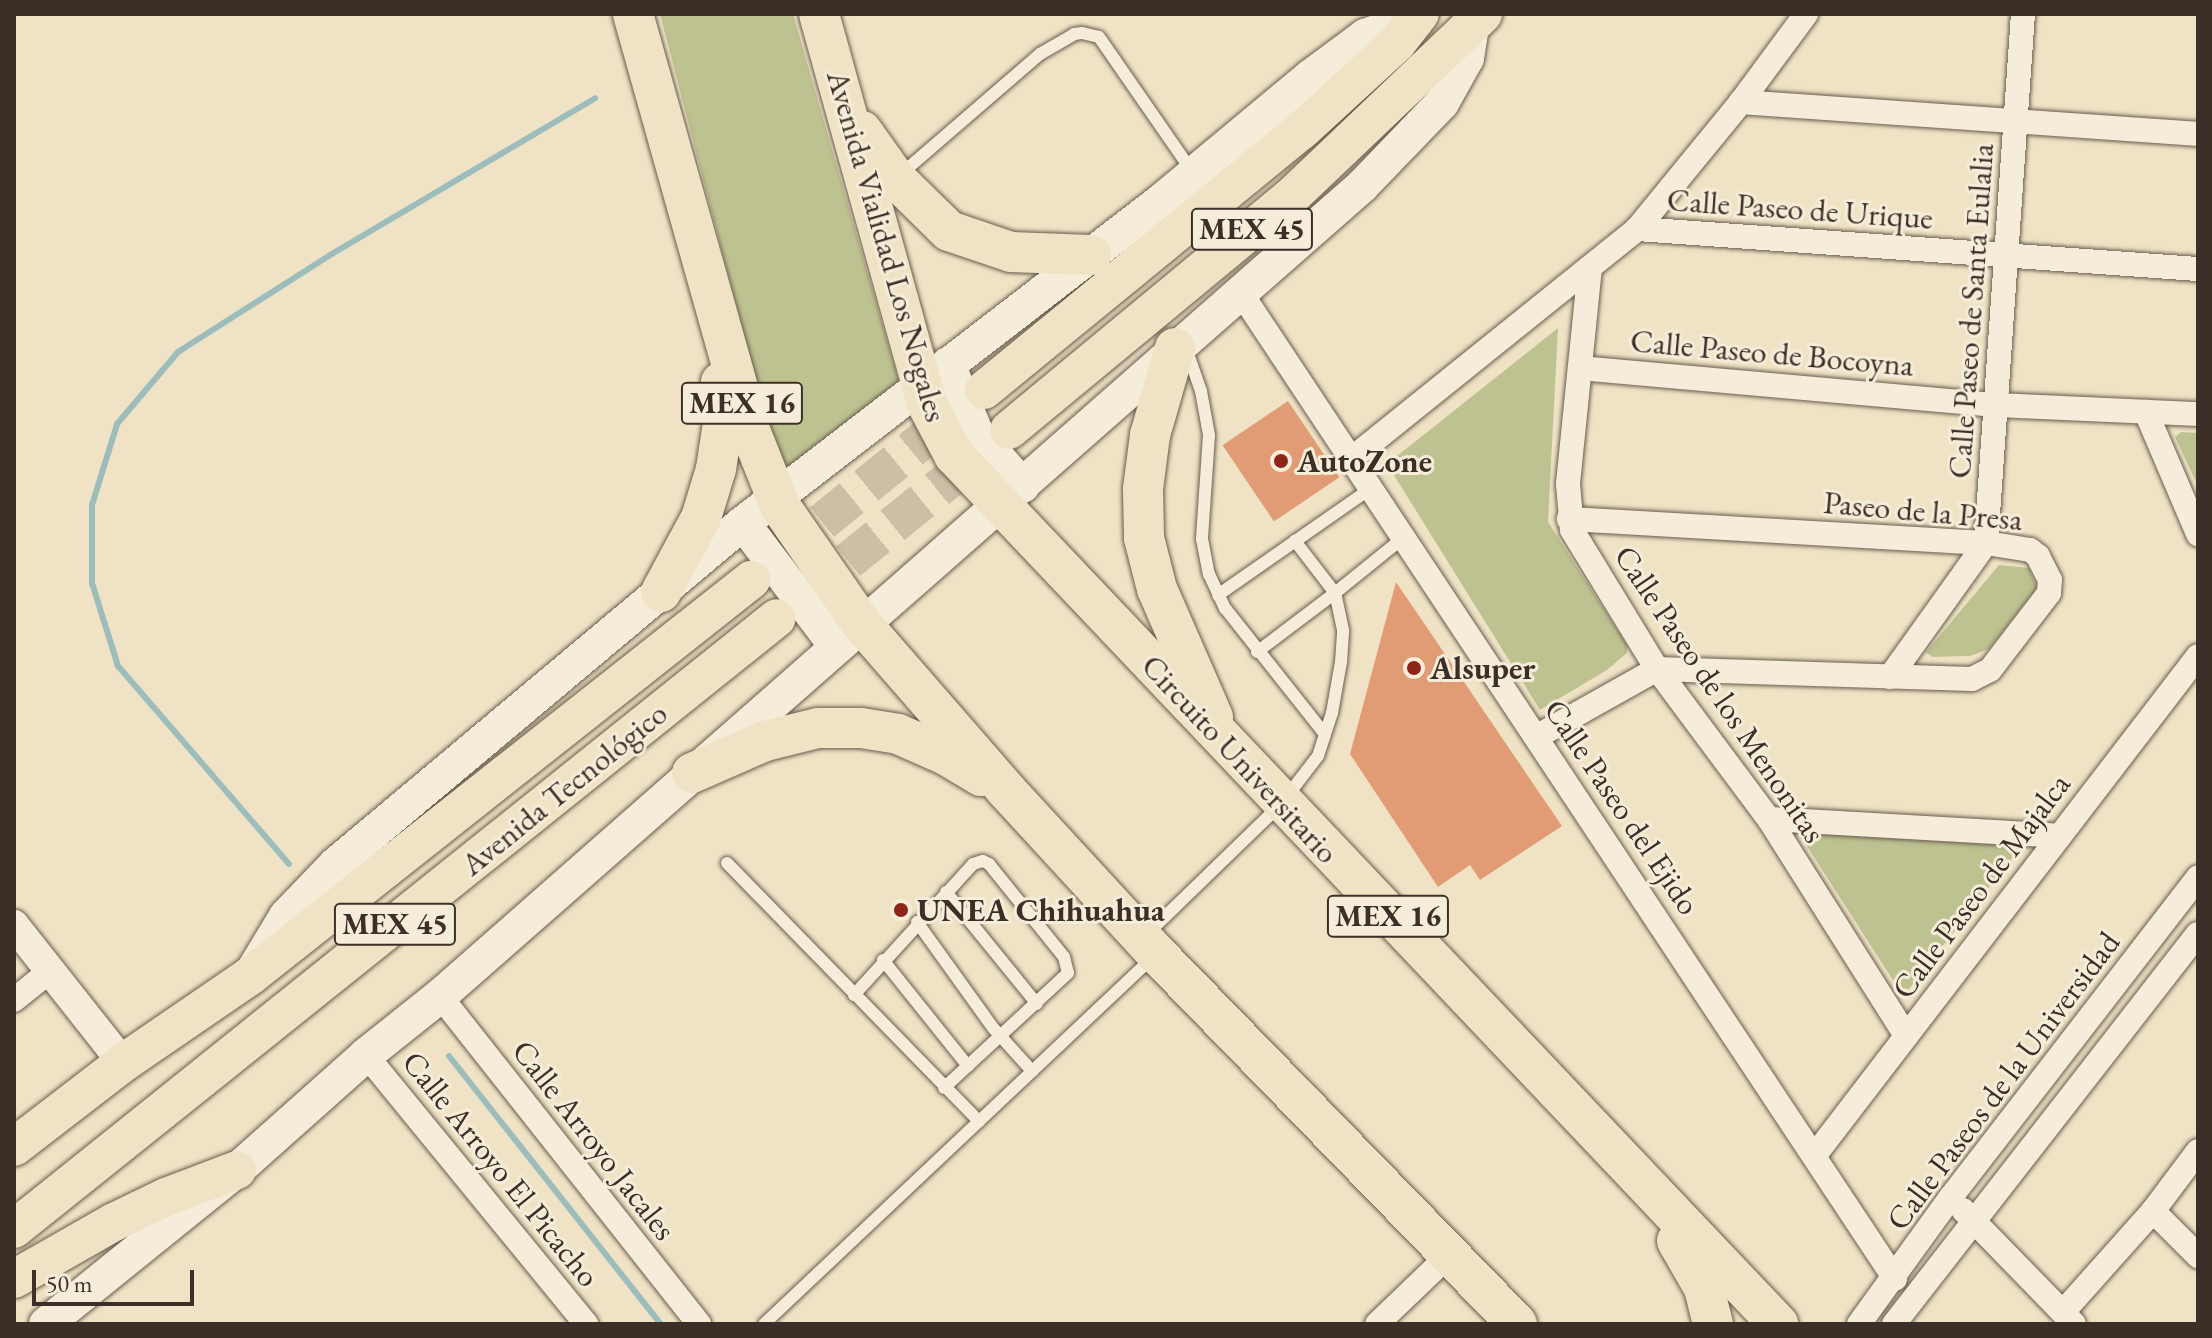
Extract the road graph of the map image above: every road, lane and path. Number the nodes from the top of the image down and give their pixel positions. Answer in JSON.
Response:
{"nodes":[{"id":1,"x":633,"y":14,"type":"edge"},
{"id":2,"x":819,"y":14,"type":"edge"},
{"id":3,"x":1806,"y":14,"type":"edge"},
{"id":4,"x":2023,"y":14,"type":"edge"},
{"id":5,"x":1418,"y":16,"type":"edge"},
{"id":6,"x":1478,"y":20,"type":"edge"},
{"id":7,"x":1741,"y":102,"type":"junction"},
{"id":8,"x":844,"y":104,"type":"junction"},
{"id":9,"x":2017,"y":120,"type":"junction"},
{"id":10,"x":2198,"y":134,"type":"edge"},
{"id":11,"x":1193,"y":173,"type":"junction"},
{"id":12,"x":896,"y":179,"type":"junction"},
{"id":13,"x":1637,"y":229,"type":"junction"},
{"id":14,"x":1091,"y":255,"type":"junction"},
{"id":15,"x":2007,"y":256,"type":"junction"},
{"id":16,"x":1590,"y":267,"type":"junction"},
{"id":17,"x":2198,"y":269,"type":"edge"},
{"id":18,"x":1241,"y":293,"type":"junction"},
{"id":19,"x":713,"y":306,"type":"junction"},
{"id":20,"x":1179,"y":345,"type":"junction"},
{"id":21,"x":1580,"y":368,"type":"junction"},
{"id":22,"x":935,"y":375,"type":"junction"},
{"id":23,"x":984,"y":390,"type":"tunnel mouth"},
{"id":24,"x":1998,"y":405,"type":"junction"},
{"id":25,"x":2146,"y":412,"type":"junction"},
{"id":26,"x":2198,"y":414,"type":"edge"},
{"id":27,"x":1009,"y":430,"type":"tunnel mouth"},
{"id":28,"x":1350,"y":460,"type":"junction"},
{"id":29,"x":1370,"y":489,"type":"junction"},
{"id":30,"x":1012,"y":496,"type":"junction"},
{"id":31,"x":775,"y":498,"type":"junction"},
{"id":32,"x":1569,"y":519,"type":"junction"},
{"id":33,"x":743,"y":523,"type":"junction"},
{"id":34,"x":2198,"y":534,"type":"edge"},
{"id":35,"x":1403,"y":538,"type":"junction"},
{"id":36,"x":1295,"y":541,"type":"junction"},
{"id":37,"x":1986,"y":543,"type":"junction"},
{"id":38,"x":751,"y":580,"type":"tunnel mouth"},
{"id":39,"x":661,"y":592,"type":"junction"},
{"id":40,"x":1335,"y":593,"type":"junction"},
{"id":41,"x":1218,"y":595,"type":"junction"},
{"id":42,"x":777,"y":618,"type":"tunnel mouth"},
{"id":43,"x":848,"y":634,"type":"junction"},
{"id":44,"x":1257,"y":652,"type":"junction"},
{"id":45,"x":2198,"y":656,"type":"edge"},
{"id":46,"x":1657,"y":669,"type":"junction"},
{"id":47,"x":1890,"y":677,"type":"junction"},
{"id":48,"x":1325,"y":734,"type":"junction"},
{"id":49,"x":1536,"y":737,"type":"junction"},
{"id":50,"x":1226,"y":746,"type":"junction"},
{"id":51,"x":692,"y":773,"type":"junction"},
{"id":52,"x":1006,"y":790,"type":"junction"},
{"id":53,"x":1281,"y":804,"type":"junction"},
{"id":54,"x":1769,"y":819,"type":"junction"},
{"id":55,"x":2060,"y":836,"type":"junction"},
{"id":56,"x":727,"y":863,"type":"dead end"},
{"id":57,"x":2198,"y":877,"type":"edge"},
{"id":58,"x":946,"y":892,"type":"junction"},
{"id":59,"x":917,"y":922,"type":"junction"},
{"id":60,"x":14,"y":925,"type":"edge"},
{"id":61,"x":2198,"y":934,"type":"edge"},
{"id":62,"x":1150,"y":946,"type":"junction"},
{"id":63,"x":883,"y":960,"type":"junction"},
{"id":64,"x":50,"y":971,"type":"junction"},
{"id":65,"x":250,"y":976,"type":"junction"},
{"id":66,"x":854,"y":995,"type":"junction"},
{"id":67,"x":440,"y":996,"type":"junction"},
{"id":68,"x":14,"y":1000,"type":"edge"},
{"id":69,"x":1037,"y":1004,"type":"junction"},
{"id":70,"x":1906,"y":1036,"type":"junction"},
{"id":71,"x":1001,"y":1038,"type":"junction"},
{"id":72,"x":366,"y":1055,"type":"junction"},
{"id":73,"x":123,"y":1063,"type":"junction"},
{"id":74,"x":968,"y":1066,"type":"junction"},
{"id":75,"x":1032,"y":1071,"type":"junction"},
{"id":76,"x":944,"y":1088,"type":"junction"},
{"id":77,"x":979,"y":1121,"type":"junction"},
{"id":78,"x":14,"y":1147,"type":"edge"},
{"id":79,"x":1612,"y":1150,"type":"junction"},
{"id":80,"x":2198,"y":1151,"type":"edge"},
{"id":81,"x":1815,"y":1155,"type":"junction"},
{"id":82,"x":237,"y":1170,"type":"junction"},
{"id":83,"x":1951,"y":1197,"type":"junction"},
{"id":84,"x":2160,"y":1218,"type":"junction"},
{"id":85,"x":1975,"y":1222,"type":"junction"},
{"id":86,"x":2198,"y":1227,"type":"edge"},
{"id":87,"x":14,"y":1229,"type":"edge"},
{"id":88,"x":1448,"y":1256,"type":"junction"},
{"id":89,"x":2198,"y":1256,"type":"edge"},
{"id":90,"x":14,"y":1279,"type":"edge"},
{"id":91,"x":1895,"y":1279,"type":"junction"},
{"id":92,"x":2069,"y":1318,"type":"edge"},
{"id":93,"x":46,"y":1324,"type":"edge"},
{"id":94,"x":586,"y":1324,"type":"edge"},
{"id":95,"x":699,"y":1324,"type":"edge"},
{"id":96,"x":764,"y":1324,"type":"edge"},
{"id":97,"x":1377,"y":1324,"type":"edge"},
{"id":98,"x":1517,"y":1324,"type":"edge"},
{"id":99,"x":1713,"y":1324,"type":"edge"},
{"id":100,"x":1778,"y":1324,"type":"edge"},
{"id":101,"x":1859,"y":1324,"type":"edge"},
{"id":102,"x":1894,"y":1324,"type":"edge"}],
"edges":[{"from":1,"to":19,"type":"highway","number":"MEX 45"},
{"from":2,"to":8,"type":"highway","name":"Avenida Vialidad Los Nogales"},
{"from":3,"to":7,"type":"street"},
{"from":4,"to":9,"type":"street","name":"Calle Paseo de Santa Eulalia"},
{"from":5,"to":11,"type":"main road"},
{"from":5,"to":23,"type":"main road","number":"MEX 45"},
{"from":6,"to":18,"type":"main road"},
{"from":6,"to":27,"type":"main road","number":"MEX 45"},
{"from":7,"to":9,"type":"street"},
{"from":7,"to":13,"type":"street"},
{"from":8,"to":12,"type":"highway"},
{"from":8,"to":22,"type":"highway","name":"Avenida Vialidad Los Nogales"},
{"from":9,"to":10,"type":"street"},
{"from":9,"to":15,"type":"street","name":"Calle Paseo de Santa Eulalia"},
{"from":11,"to":12,"type":"lane"},
{"from":11,"to":14,"type":"main road"},
{"from":12,"to":14,"type":"highway"},
{"from":13,"to":15,"type":"street","name":"Calle Paseo de Urique"},
{"from":13,"to":16,"type":"street"},
{"from":14,"to":22,"type":"main road"},
{"from":15,"to":17,"type":"street","name":"Calle Paseo de Urique"},
{"from":15,"to":24,"type":"street","name":"Calle Paseo de Santa Eulalia"},
{"from":16,"to":21,"type":"street","name":"Calle Paseo de los Menonitas"},
{"from":16,"to":28,"type":"street"},
{"from":18,"to":20,"type":"main road"},
{"from":18,"to":28,"type":"street","name":"Calle Paseo del Ejido"},
{"from":19,"to":31,"type":"highway","number":"MEX 16"},
{"from":19,"to":39,"type":"highway","number":"MEX 45"},
{"from":20,"to":30,"type":"main road"},
{"from":20,"to":41,"type":"lane"},
{"from":20,"to":50,"type":"highway"},
{"from":21,"to":24,"type":"street","name":"Calle Paseo de Bocoyna"},
{"from":21,"to":32,"type":"street","name":"Calle Paseo de los Menonitas"},
{"from":22,"to":30,"type":"highway","name":"Avenida Vialidad Los Nogales"},
{"from":22,"to":31,"type":"main road"},
{"from":24,"to":25,"type":"street","name":"Calle Paseo de Bocoyna"},
{"from":24,"to":37,"type":"street","name":"Calle Paseo de Santa Eulalia"},
{"from":25,"to":26,"type":"street","name":"Calle Paseo de Bocoyna"},
{"from":25,"to":34,"type":"street"},
{"from":28,"to":29,"type":"street","name":"Calle Paseo del Ejido"},
{"from":29,"to":35,"type":"street","name":"Calle Paseo del Ejido"},
{"from":29,"to":36,"type":"lane"},
{"from":30,"to":43,"type":"main road","number":"MEX 45"},
{"from":30,"to":50,"type":"highway","name":"Circuito Universitario","number":"MEX 16"},
{"from":31,"to":33,"type":"main road"},
{"from":31,"to":43,"type":"highway","number":"MEX 16"},
{"from":32,"to":37,"type":"street","name":"Paseo de la Presa"},
{"from":32,"to":46,"type":"street","name":"Calle Paseo de los Menonitas"},
{"from":33,"to":39,"type":"main road"},
{"from":33,"to":43,"type":"main road"},
{"from":35,"to":40,"type":"lane"},
{"from":35,"to":49,"type":"street","name":"Calle Paseo del Ejido"},
{"from":36,"to":40,"type":"lane"},
{"from":36,"to":41,"type":"lane"},
{"from":37,"to":47,"type":"street"},
{"from":37,"to":47,"type":"street","name":"Paseo de la Presa"},
{"from":38,"to":65,"type":"main road","name":"Avenida Tecnológico","number":"MEX 45"},
{"from":39,"to":65,"type":"main road","number":"MEX 45"},
{"from":40,"to":44,"type":"lane"},
{"from":40,"to":48,"type":"lane"},
{"from":41,"to":44,"type":"lane"},
{"from":42,"to":87,"type":"main road","name":"Avenida Tecnológico","number":"MEX 45"},
{"from":43,"to":51,"type":"main road","number":"MEX 45"},
{"from":43,"to":52,"type":"highway","number":"MEX 16"},
{"from":44,"to":48,"type":"lane"},
{"from":45,"to":55,"type":"street","name":"Calle Paseo de Majalca"},
{"from":46,"to":47,"type":"street","name":"Paseo de la Presa"},
{"from":46,"to":49,"type":"street"},
{"from":46,"to":54,"type":"street","name":"Calle Paseo de los Menonitas"},
{"from":48,"to":53,"type":"lane"},
{"from":49,"to":81,"type":"street","name":"Calle Paseo del Ejido"},
{"from":50,"to":53,"type":"highway","name":"Circuito Universitario","number":"MEX 16"},
{"from":51,"to":52,"type":"highway"},
{"from":51,"to":67,"type":"main road","number":"MEX 45"},
{"from":52,"to":62,"type":"highway","number":"MEX 16"},
{"from":53,"to":62,"type":"lane"},
{"from":53,"to":79,"type":"highway","name":"Circuito Universitario","number":"MEX 16"},
{"from":54,"to":55,"type":"street"},
{"from":54,"to":70,"type":"street","name":"Calle Paseo de los Menonitas"},
{"from":55,"to":70,"type":"street","name":"Calle Paseo de Majalca"},
{"from":56,"to":66,"type":"lane"},
{"from":57,"to":83,"type":"street","name":"Calle Paseos de la Universidad"},
{"from":58,"to":59,"type":"lane"},
{"from":58,"to":69,"type":"lane"},
{"from":58,"to":69,"type":"lane"},
{"from":59,"to":63,"type":"lane"},
{"from":59,"to":71,"type":"lane"},
{"from":60,"to":64,"type":"street"},
{"from":61,"to":85,"type":"street","name":"Calle Paseos de la Universidad"},
{"from":62,"to":75,"type":"lane"},
{"from":62,"to":88,"type":"highway","number":"MEX 16"},
{"from":63,"to":66,"type":"lane"},
{"from":63,"to":74,"type":"lane"},
{"from":64,"to":68,"type":"street"},
{"from":64,"to":73,"type":"street"},
{"from":65,"to":73,"type":"main road","name":"Avenida Tecnológico","number":"MEX 45"},
{"from":66,"to":76,"type":"lane"},
{"from":67,"to":72,"type":"main road","number":"MEX 45"},
{"from":67,"to":95,"type":"street","name":"Calle Arroyo Jacales"},
{"from":69,"to":71,"type":"lane"},
{"from":70,"to":81,"type":"street","name":"Calle Paseo de Majalca"},
{"from":71,"to":74,"type":"lane"},
{"from":71,"to":75,"type":"lane"},
{"from":72,"to":82,"type":"main road","number":"MEX 45"},
{"from":72,"to":94,"type":"street","name":"Calle Arroyo El Picacho"},
{"from":73,"to":78,"type":"main road","name":"Avenida Tecnológico","number":"MEX 45"},
{"from":74,"to":76,"type":"lane"},
{"from":75,"to":77,"type":"lane"},
{"from":76,"to":77,"type":"lane"},
{"from":77,"to":96,"type":"lane"},
{"from":79,"to":99,"type":"highway"},
{"from":79,"to":100,"type":"highway","name":"Circuito Universitario","number":"MEX 16"},
{"from":80,"to":84,"type":"street"},
{"from":81,"to":91,"type":"street","name":"Calle Paseo del Ejido"},
{"from":82,"to":90,"type":"main road","number":"MEX 45"},
{"from":82,"to":93,"type":"main road"},
{"from":83,"to":85,"type":"street"},
{"from":83,"to":91,"type":"street","name":"Calle Paseos de la Universidad"},
{"from":84,"to":86,"type":"street"},
{"from":84,"to":89,"type":"street"},
{"from":84,"to":92,"type":"street"},
{"from":85,"to":92,"type":"street"},
{"from":85,"to":102,"type":"street","name":"Calle Paseos de la Universidad"},
{"from":88,"to":97,"type":"street"},
{"from":88,"to":98,"type":"highway","number":"MEX 16"},
{"from":91,"to":101,"type":"street","name":"Calle Paseos de la Universidad"}]}
